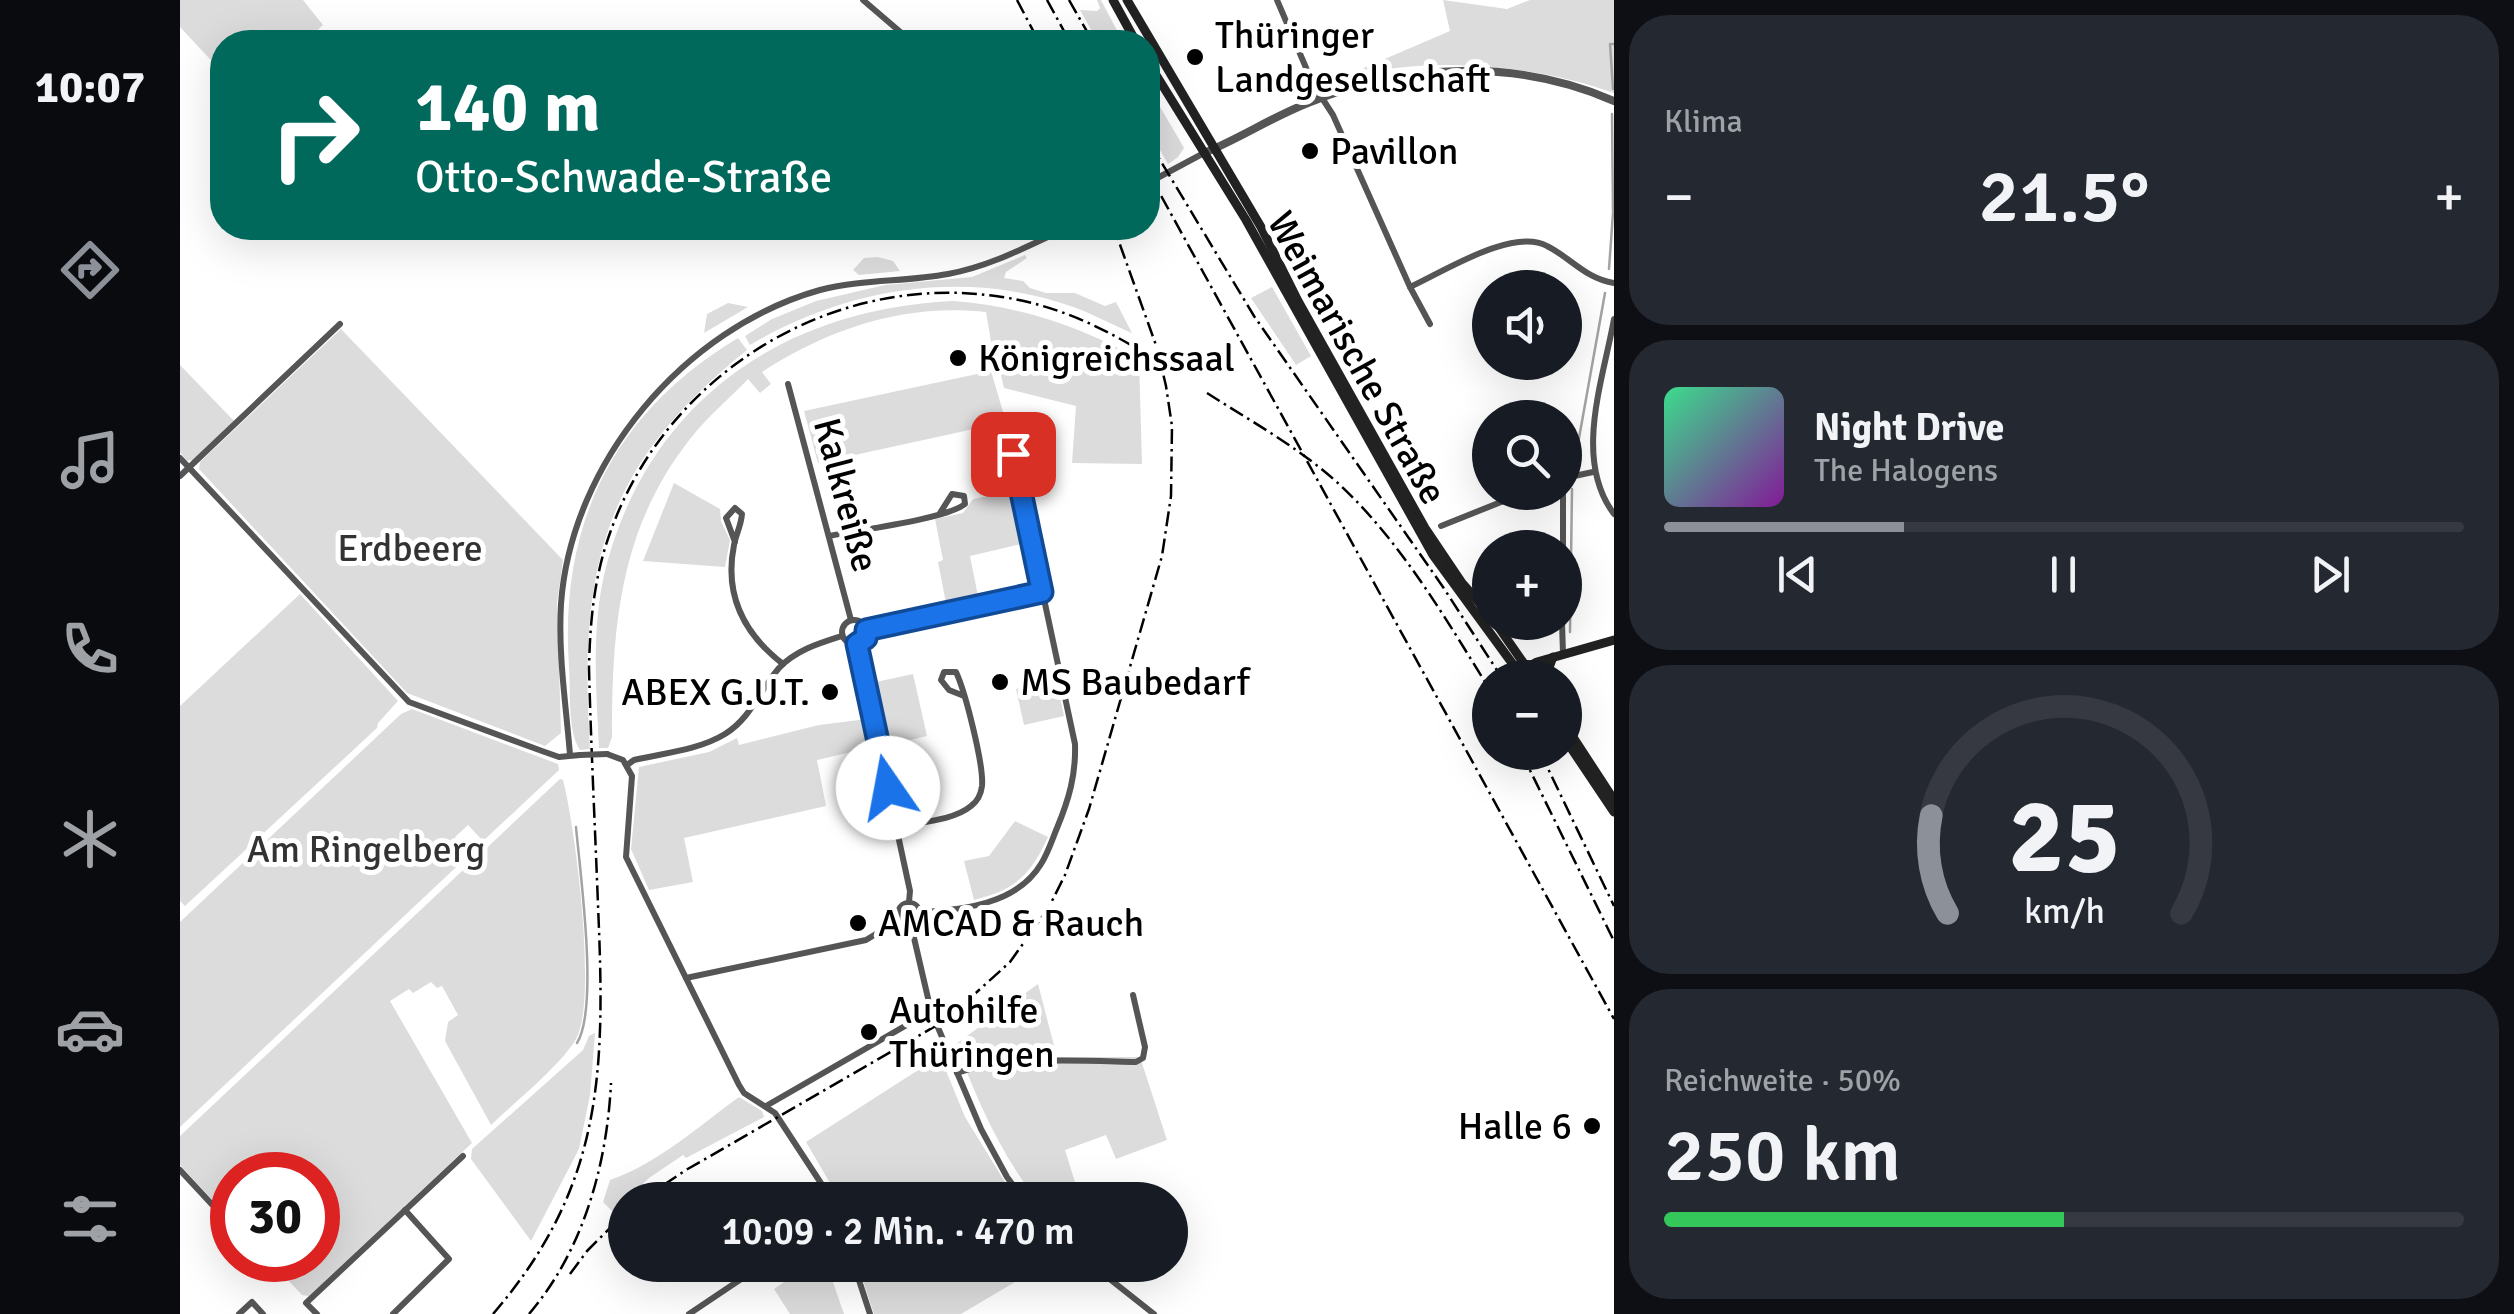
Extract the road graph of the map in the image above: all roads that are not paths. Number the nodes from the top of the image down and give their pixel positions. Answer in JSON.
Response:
{"nodes":[{"id":1,"x":864,"y":0,"type":"edge"},
{"id":2,"x":1112,"y":0,"type":"edge"},
{"id":3,"x":1127,"y":0,"type":"edge"},
{"id":4,"x":1277,"y":0,"type":"edge"},
{"id":5,"x":898,"y":30,"type":"edge"},
{"id":6,"x":1129,"y":30,"type":"edge"},
{"id":7,"x":1145,"y":30,"type":"edge"},
{"id":8,"x":1160,"y":56,"type":"edge"},
{"id":9,"x":1160,"y":82,"type":"edge"},
{"id":10,"x":1322,"y":98,"type":"junction"},
{"id":11,"x":1614,"y":101,"type":"edge"},
{"id":12,"x":1215,"y":148,"type":"junction"},
{"id":13,"x":1204,"y":153,"type":"junction"},
{"id":14,"x":1160,"y":177,"type":"edge"},
{"id":15,"x":1032,"y":240,"type":"edge"},
{"id":16,"x":1614,"y":283,"type":"edge"},
{"id":17,"x":1410,"y":287,"type":"junction"},
{"id":18,"x":1614,"y":319,"type":"edge"},
{"id":19,"x":340,"y":324,"type":"dead end"},
{"id":20,"x":1430,"y":324,"type":"dead end"},
{"id":21,"x":788,"y":384,"type":"dead end"},
{"id":22,"x":1013,"y":454,"type":"dead end"},
{"id":23,"x":180,"y":458,"type":"edge"},
{"id":24,"x":189,"y":467,"type":"junction"},
{"id":25,"x":1593,"y":472,"type":"junction"},
{"id":26,"x":1582,"y":474,"type":"edge"},
{"id":27,"x":180,"y":476,"type":"edge"},
{"id":28,"x":1482,"y":510,"type":"edge"},
{"id":29,"x":940,"y":513,"type":"dead end"},
{"id":30,"x":1614,"y":514,"type":"edge"},
{"id":31,"x":1442,"y":526,"type":"dead end"},
{"id":32,"x":829,"y":536,"type":"junction"},
{"id":33,"x":734,"y":542,"type":"dead end"},
{"id":34,"x":1042,"y":592,"type":"junction"},
{"id":35,"x":1472,"y":595,"type":"edge"},
{"id":36,"x":852,"y":620,"type":"junction"},
{"id":37,"x":866,"y":630,"type":"junction"},
{"id":38,"x":842,"y":636,"type":"junction"},
{"id":39,"x":1561,"y":640,"type":"edge"},
{"id":40,"x":1614,"y":640,"type":"edge"},
{"id":41,"x":857,"y":644,"type":"junction"},
{"id":42,"x":1558,"y":655,"type":"junction"},
{"id":43,"x":1514,"y":660,"type":"edge"},
{"id":44,"x":1548,"y":660,"type":"edge"},
{"id":45,"x":1555,"y":660,"type":"edge"},
{"id":46,"x":783,"y":664,"type":"junction"},
{"id":47,"x":964,"y":696,"type":"dead end"},
{"id":48,"x":1582,"y":751,"type":"edge"},
{"id":49,"x":570,"y":755,"type":"junction"},
{"id":50,"x":1582,"y":764,"type":"edge"},
{"id":51,"x":627,"y":765,"type":"junction"},
{"id":52,"x":1614,"y":800,"type":"edge"},
{"id":53,"x":1614,"y":812,"type":"edge"},
{"id":54,"x":896,"y":826,"type":"junction"},
{"id":55,"x":910,"y":902,"type":"junction"},
{"id":56,"x":921,"y":912,"type":"junction"},
{"id":57,"x":900,"y":920,"type":"junction"},
{"id":58,"x":912,"y":925,"type":"junction"},
{"id":59,"x":686,"y":978,"type":"junction"},
{"id":60,"x":1134,"y":995,"type":"dead end"},
{"id":61,"x":931,"y":1011,"type":"junction"},
{"id":62,"x":957,"y":1074,"type":"junction"},
{"id":63,"x":766,"y":1106,"type":"junction"},
{"id":64,"x":463,"y":1156,"type":"dead end"},
{"id":65,"x":180,"y":1170,"type":"edge"},
{"id":66,"x":821,"y":1182,"type":"edge"},
{"id":67,"x":1010,"y":1182,"type":"edge"},
{"id":68,"x":210,"y":1202,"type":"edge"},
{"id":69,"x":405,"y":1210,"type":"junction"},
{"id":70,"x":737,"y":1282,"type":"edge"},
{"id":71,"x":860,"y":1282,"type":"edge"},
{"id":72,"x":1114,"y":1282,"type":"edge"},
{"id":73,"x":240,"y":1314,"type":"edge"},
{"id":74,"x":262,"y":1314,"type":"edge"},
{"id":75,"x":317,"y":1314,"type":"edge"},
{"id":76,"x":393,"y":1314,"type":"edge"},
{"id":77,"x":689,"y":1314,"type":"edge"},
{"id":78,"x":870,"y":1314,"type":"edge"},
{"id":79,"x":1154,"y":1314,"type":"edge"}],
"edges":[{"from":1,"to":5,"type":"street"},
{"from":2,"to":6,"type":"main road"},
{"from":3,"to":7,"type":"main road","name":"Weimarische Straße"},
{"from":4,"to":10,"type":"street"},
{"from":8,"to":12,"type":"main road","name":"Weimarische Straße"},
{"from":9,"to":13,"type":"main road","name":"Weimarische Straße"},
{"from":10,"to":11,"type":"street"},
{"from":10,"to":12,"type":"street"},
{"from":10,"to":17,"type":"street"},
{"from":12,"to":13,"type":"street"},
{"from":12,"to":35,"type":"main road","name":"Weimarische Straße"},
{"from":13,"to":14,"type":"street"},
{"from":13,"to":43,"type":"main road","name":"Weimarische Straße"},
{"from":15,"to":49,"type":"street"},
{"from":16,"to":17,"type":"street"},
{"from":17,"to":20,"type":"street"},
{"from":18,"to":25,"type":"street"},
{"from":19,"to":24,"type":"street"},
{"from":21,"to":32,"type":"street","name":"Kalkreiße"},
{"from":22,"to":34,"type":"street"},
{"from":23,"to":24,"type":"street"},
{"from":24,"to":27,"type":"street"},
{"from":24,"to":49,"type":"street"},
{"from":25,"to":26,"type":"street"},
{"from":25,"to":30,"type":"street"},
{"from":28,"to":31,"type":"street"},
{"from":29,"to":32,"type":"street"},
{"from":32,"to":36,"type":"street","name":"Kalkreiße"},
{"from":33,"to":46,"type":"street"},
{"from":34,"to":37,"type":"street"},
{"from":34,"to":56,"type":"street"},
{"from":36,"to":37,"type":"street","name":"Kalkreiße"},
{"from":36,"to":38,"type":"street","name":"Kalkreiße"},
{"from":37,"to":41,"type":"street"},
{"from":38,"to":41,"type":"street"},
{"from":38,"to":46,"type":"street"},
{"from":39,"to":42,"type":"street"},
{"from":40,"to":42,"type":"main road"},
{"from":41,"to":54,"type":"street"},
{"from":42,"to":44,"type":"main road"},
{"from":42,"to":45,"type":"main road"},
{"from":46,"to":51,"type":"street"},
{"from":47,"to":54,"type":"street"},
{"from":48,"to":52,"type":"main road"},
{"from":49,"to":51,"type":"street","bridge":true},
{"from":50,"to":53,"type":"main road"},
{"from":51,"to":59,"type":"street"},
{"from":54,"to":55,"type":"street"},
{"from":55,"to":56,"type":"street"},
{"from":55,"to":57,"type":"street"},
{"from":56,"to":58,"type":"street"},
{"from":57,"to":58,"type":"street"},
{"from":57,"to":59,"type":"street"},
{"from":58,"to":61,"type":"street"},
{"from":59,"to":63,"type":"street"},
{"from":60,"to":62,"type":"street"},
{"from":61,"to":62,"type":"street"},
{"from":61,"to":63,"type":"street"},
{"from":62,"to":67,"type":"street"},
{"from":63,"to":66,"type":"street"},
{"from":64,"to":69,"type":"street"},
{"from":65,"to":68,"type":"street"},
{"from":69,"to":75,"type":"street"},
{"from":69,"to":76,"type":"street"},
{"from":70,"to":77,"type":"street"},
{"from":71,"to":78,"type":"street"},
{"from":72,"to":79,"type":"street"},
{"from":73,"to":74,"type":"street"}]}
